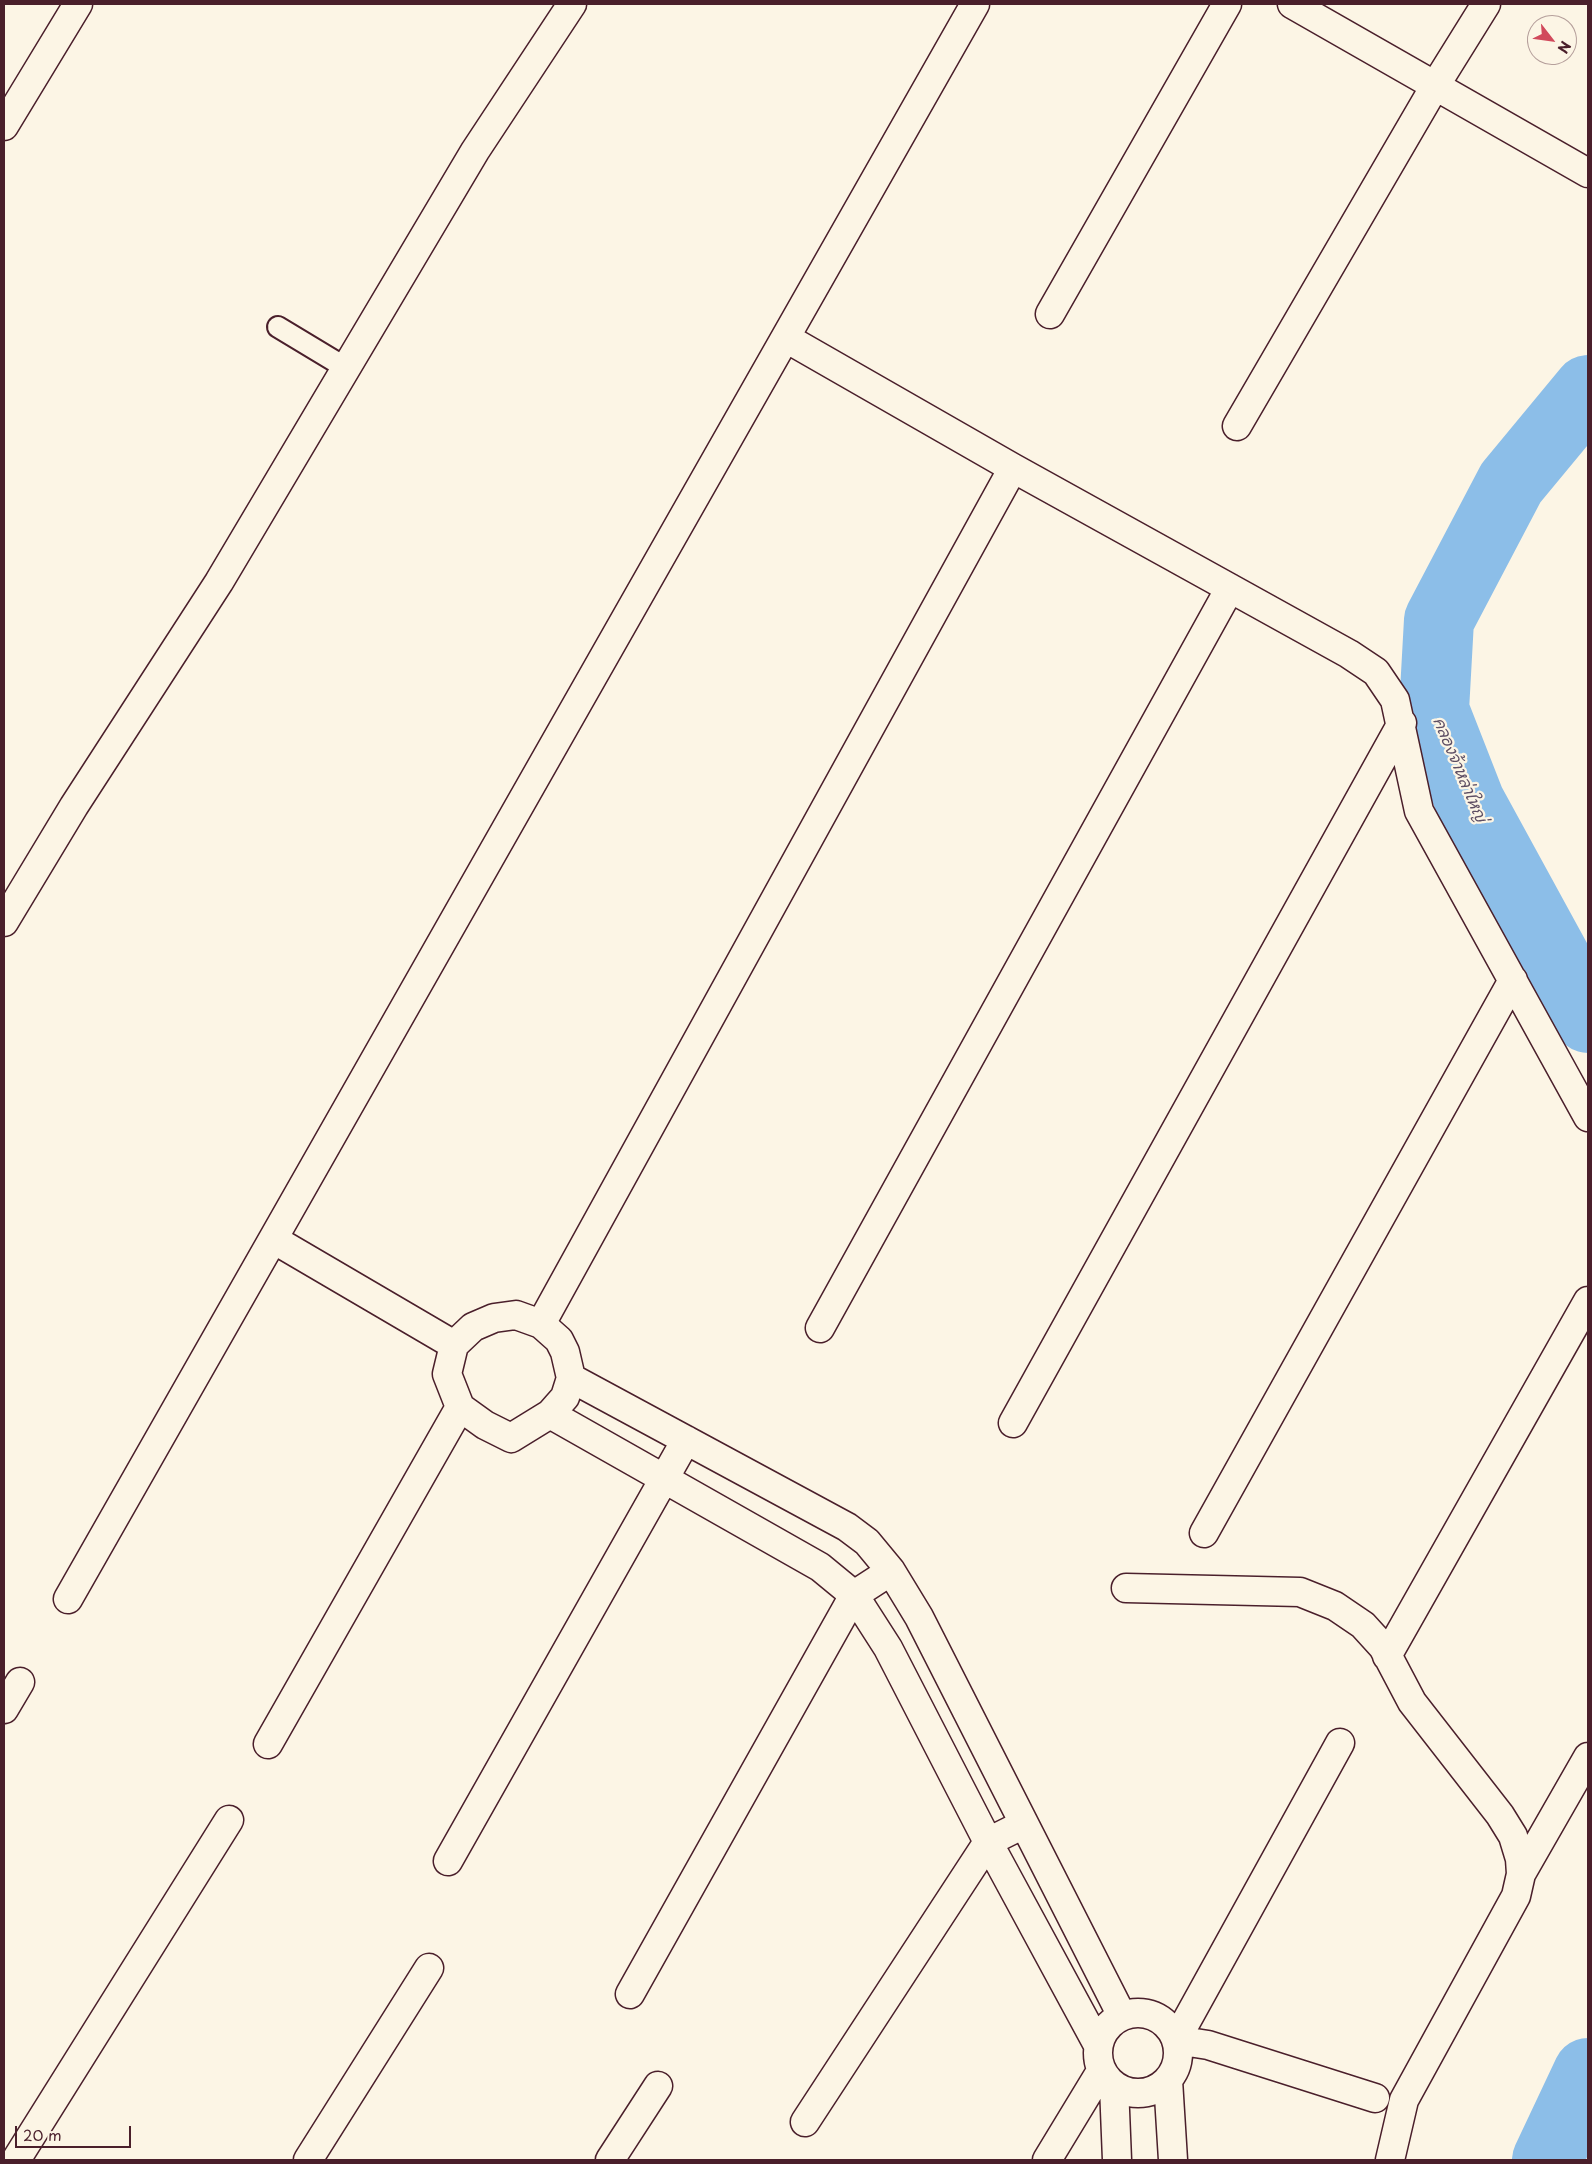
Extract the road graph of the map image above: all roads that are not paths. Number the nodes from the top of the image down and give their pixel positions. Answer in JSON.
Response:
{"nodes":[{"id":1,"x":78,"y":4,"type":"edge"},
{"id":2,"x":572,"y":4,"type":"edge"},
{"id":3,"x":975,"y":4,"type":"edge"},
{"id":4,"x":1227,"y":4,"type":"edge"},
{"id":5,"x":1292,"y":4,"type":"edge"},
{"id":6,"x":1486,"y":4,"type":"edge"},
{"id":7,"x":1435,"y":86,"type":"junction"},
{"id":8,"x":4,"y":126,"type":"edge"},
{"id":9,"x":1588,"y":173,"type":"edge"},
{"id":10,"x":1050,"y":314,"type":"dead end"},
{"id":11,"x":278,"y":327,"type":"dead end"},
{"id":12,"x":786,"y":338,"type":"junction"},
{"id":13,"x":346,"y":368,"type":"junction"},
{"id":14,"x":1237,"y":426,"type":"dead end"},
{"id":15,"x":1013,"y":468,"type":"junction"},
{"id":16,"x":1230,"y":588,"type":"junction"},
{"id":17,"x":1402,"y":723,"type":"junction"},
{"id":18,"x":4,"y":922,"type":"edge"},
{"id":19,"x":1513,"y":980,"type":"junction"},
{"id":20,"x":1588,"y":1117,"type":"edge"},
{"id":21,"x":273,"y":1239,"type":"junction"},
{"id":22,"x":1588,"y":1301,"type":"edge"},
{"id":23,"x":541,"y":1324,"type":"junction"},
{"id":24,"x":820,"y":1328,"type":"dead end"},
{"id":25,"x":454,"y":1345,"type":"junction"},
{"id":26,"x":571,"y":1378,"type":"junction"},
{"id":27,"x":460,"y":1407,"type":"junction"},
{"id":28,"x":550,"y":1414,"type":"junction"},
{"id":29,"x":1013,"y":1423,"type":"dead end"},
{"id":30,"x":686,"y":1440,"type":"junction"},
{"id":31,"x":664,"y":1479,"type":"junction"},
{"id":32,"x":1204,"y":1533,"type":"dead end"},
{"id":33,"x":891,"y":1571,"type":"junction"},
{"id":34,"x":1126,"y":1588,"type":"dead end"},
{"id":35,"x":854,"y":1595,"type":"junction"},
{"id":36,"x":68,"y":1599,"type":"dead end"},
{"id":37,"x":1387,"y":1656,"type":"junction"},
{"id":38,"x":20,"y":1682,"type":"dead end"},
{"id":39,"x":4,"y":1708,"type":"edge"},
{"id":40,"x":1340,"y":1743,"type":"dead end"},
{"id":41,"x":268,"y":1744,"type":"dead end"},
{"id":42,"x":1588,"y":1757,"type":"edge"},
{"id":43,"x":229,"y":1820,"type":"dead end"},
{"id":44,"x":1024,"y":1824,"type":"junction"},
{"id":45,"x":988,"y":1842,"type":"junction"},
{"id":46,"x":448,"y":1861,"type":"dead end"},
{"id":47,"x":1521,"y":1874,"type":"junction"},
{"id":48,"x":429,"y":1968,"type":"dead end"},
{"id":49,"x":630,"y":1994,"type":"dead end"},
{"id":50,"x":1122,"y":2016,"type":"junction"},
{"id":51,"x":1176,"y":2040,"type":"junction"},
{"id":52,"x":1104,"y":2067,"type":"junction"},
{"id":53,"x":1168,"y":2080,"type":"junction"},
{"id":54,"x":658,"y":2086,"type":"dead end"},
{"id":55,"x":1375,"y":2098,"type":"dead end"},
{"id":56,"x":805,"y":2122,"type":"dead end"},
{"id":57,"x":16,"y":2160,"type":"edge"},
{"id":58,"x":308,"y":2160,"type":"edge"},
{"id":59,"x":610,"y":2160,"type":"edge"},
{"id":60,"x":1047,"y":2160,"type":"edge"},
{"id":61,"x":1117,"y":2160,"type":"edge"},
{"id":62,"x":1173,"y":2160,"type":"edge"},
{"id":63,"x":1390,"y":2160,"type":"edge"}],
"edges":[{"from":1,"to":8,"type":"street"},
{"from":2,"to":13,"type":"street"},
{"from":3,"to":12,"type":"street"},
{"from":4,"to":10,"type":"street"},
{"from":5,"to":7,"type":"street"},
{"from":6,"to":7,"type":"street"},
{"from":7,"to":9,"type":"street"},
{"from":7,"to":14,"type":"street"},
{"from":11,"to":13,"type":"lane"},
{"from":12,"to":15,"type":"street"},
{"from":12,"to":21,"type":"street"},
{"from":13,"to":18,"type":"street"},
{"from":15,"to":16,"type":"street"},
{"from":15,"to":23,"type":"street"},
{"from":16,"to":17,"type":"street"},
{"from":16,"to":24,"type":"street"},
{"from":17,"to":19,"type":"street"},
{"from":17,"to":29,"type":"street"},
{"from":19,"to":20,"type":"street"},
{"from":19,"to":32,"type":"street"},
{"from":21,"to":25,"type":"street"},
{"from":21,"to":36,"type":"street"},
{"from":22,"to":37,"type":"street"},
{"from":23,"to":25,"type":"street"},
{"from":23,"to":26,"type":"street"},
{"from":25,"to":27,"type":"street"},
{"from":26,"to":28,"type":"street"},
{"from":26,"to":30,"type":"street"},
{"from":27,"to":28,"type":"street"},
{"from":27,"to":41,"type":"street"},
{"from":28,"to":31,"type":"street"},
{"from":30,"to":31,"type":"street"},
{"from":30,"to":33,"type":"street"},
{"from":31,"to":35,"type":"street"},
{"from":31,"to":46,"type":"street"},
{"from":33,"to":35,"type":"street"},
{"from":33,"to":44,"type":"street"},
{"from":34,"to":37,"type":"street"},
{"from":35,"to":45,"type":"street"},
{"from":35,"to":49,"type":"street"},
{"from":37,"to":47,"type":"street"},
{"from":38,"to":39,"type":"street"},
{"from":40,"to":51,"type":"street"},
{"from":42,"to":47,"type":"street"},
{"from":43,"to":57,"type":"street"},
{"from":44,"to":45,"type":"street"},
{"from":44,"to":50,"type":"street"},
{"from":45,"to":52,"type":"street"},
{"from":45,"to":56,"type":"street"},
{"from":47,"to":63,"type":"street"},
{"from":48,"to":58,"type":"street"},
{"from":50,"to":51,"type":"street"},
{"from":50,"to":52,"type":"street"},
{"from":51,"to":53,"type":"street"},
{"from":51,"to":55,"type":"street"},
{"from":52,"to":53,"type":"street"},
{"from":52,"to":60,"type":"street"},
{"from":52,"to":61,"type":"street"},
{"from":53,"to":62,"type":"street"},
{"from":54,"to":59,"type":"street"}]}
